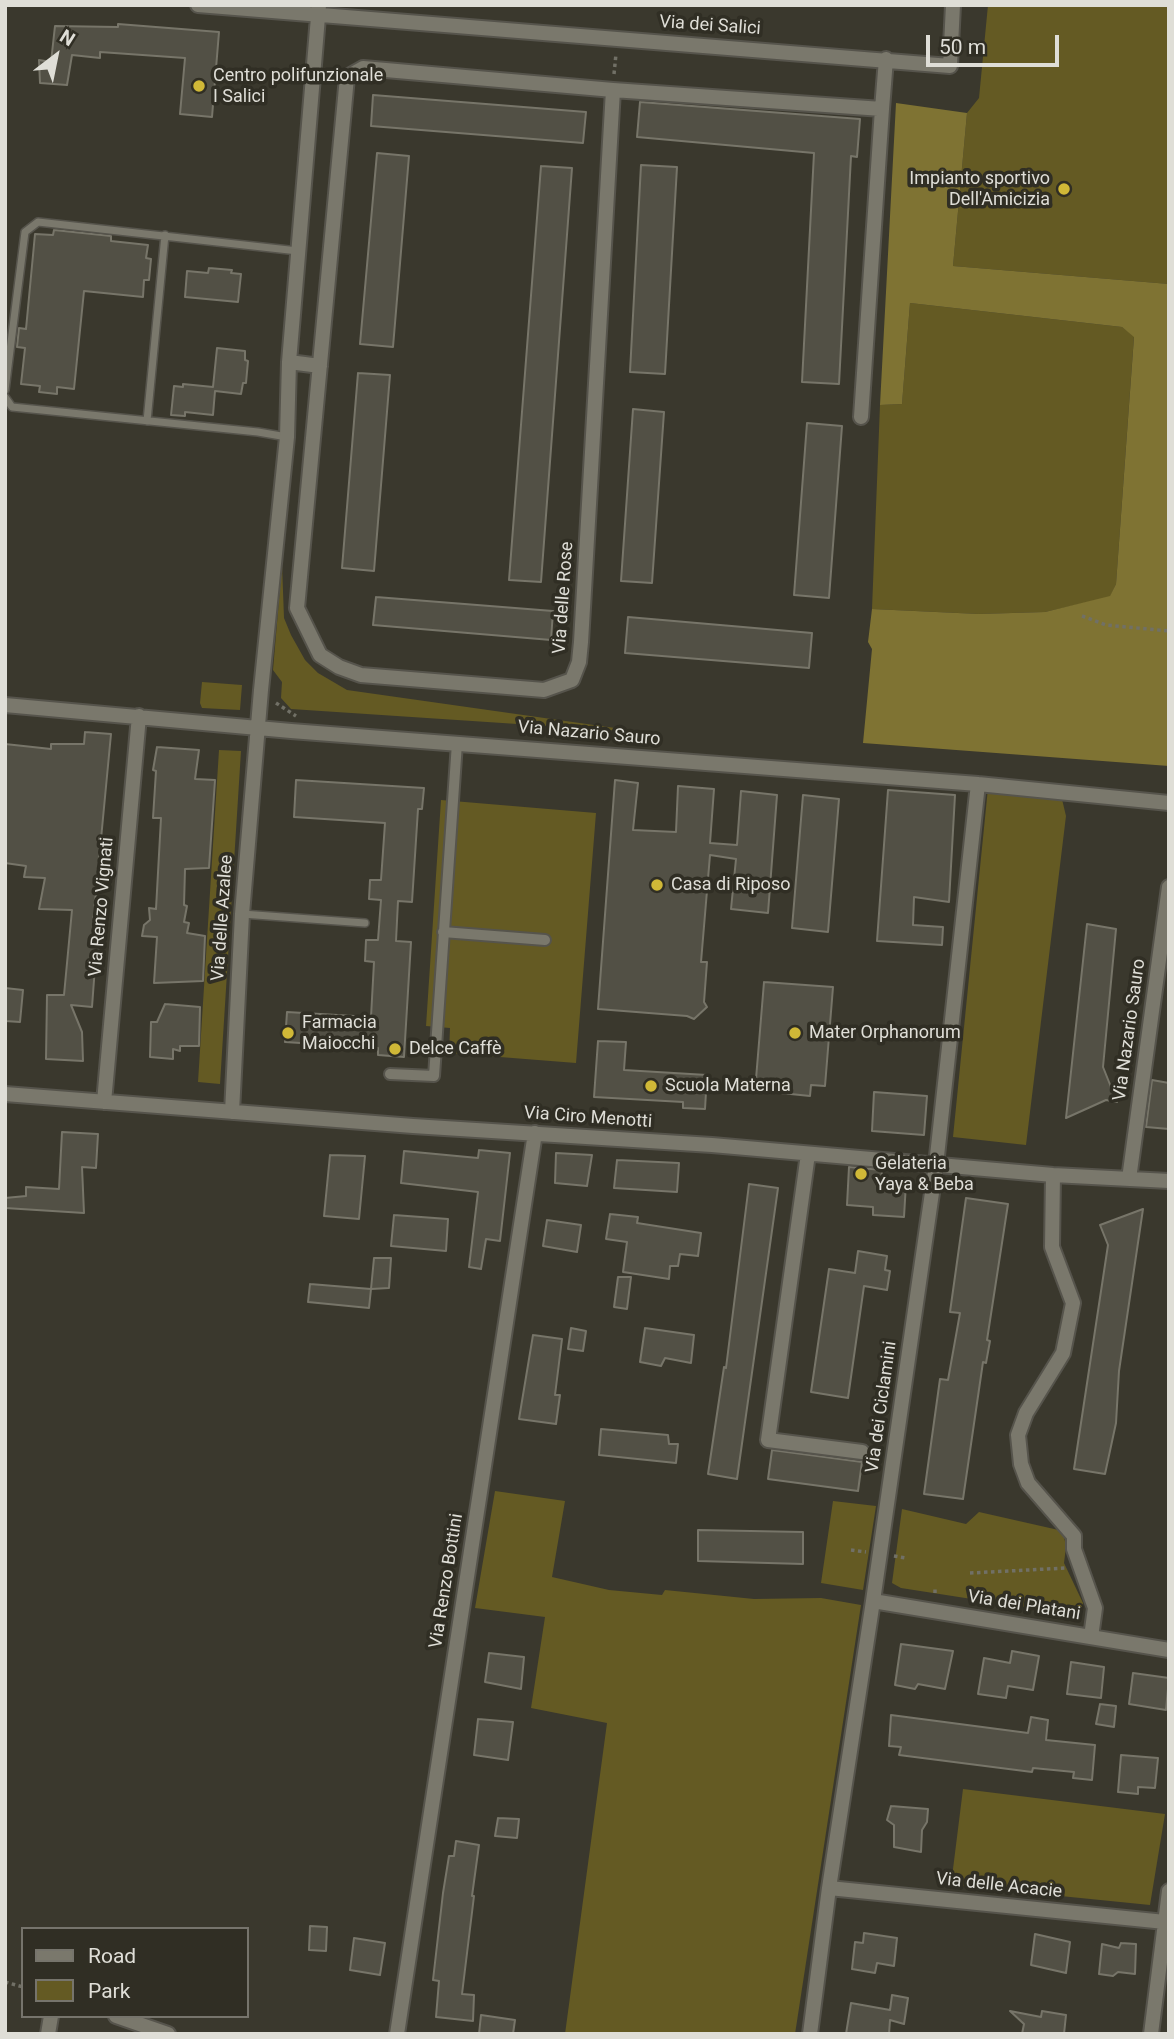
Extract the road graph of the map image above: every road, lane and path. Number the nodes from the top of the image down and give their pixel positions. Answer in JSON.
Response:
{"nodes":[{"id":1,"x":198,"y":5,"type":"edge"},
{"id":2,"x":953,"y":5,"type":"edge"},
{"id":3,"x":318,"y":10,"type":"edge"},
{"id":4,"x":616,"y":38,"type":"junction"},
{"id":5,"x":886,"y":59,"type":"junction"},
{"id":6,"x":613,"y":90,"type":"junction"},
{"id":7,"x":881,"y":109,"type":"junction"},
{"id":8,"x":164,"y":235,"type":"junction"},
{"id":9,"x":299,"y":251,"type":"junction"},
{"id":10,"x":289,"y":362,"type":"junction"},
{"id":11,"x":320,"y":366,"type":"junction"},
{"id":12,"x":5,"y":390,"type":"edge"},
{"id":13,"x":5,"y":397,"type":"edge"},
{"id":14,"x":861,"y":417,"type":"dead end"},
{"id":15,"x":147,"y":421,"type":"junction"},
{"id":16,"x":287,"y":437,"type":"junction"},
{"id":17,"x":1082,"y":616,"type":"dead end"},
{"id":18,"x":1169,"y":631,"type":"edge"},
{"id":19,"x":5,"y":705,"type":"edge"},
{"id":20,"x":139,"y":716,"type":"junction"},
{"id":21,"x":258,"y":727,"type":"junction"},
{"id":22,"x":457,"y":743,"type":"junction"},
{"id":23,"x":978,"y":784,"type":"junction"},
{"id":24,"x":1169,"y":803,"type":"edge"},
{"id":25,"x":1169,"y":887,"type":"edge"},
{"id":26,"x":242,"y":914,"type":"junction"},
{"id":27,"x":365,"y":923,"type":"dead end"},
{"id":28,"x":443,"y":932,"type":"junction"},
{"id":29,"x":545,"y":940,"type":"dead end"},
{"id":30,"x":390,"y":1074,"type":"dead end"},
{"id":31,"x":5,"y":1094,"type":"edge"},
{"id":32,"x":104,"y":1102,"type":"junction"},
{"id":33,"x":232,"y":1112,"type":"junction"},
{"id":34,"x":535,"y":1133,"type":"junction"},
{"id":35,"x":808,"y":1154,"type":"junction"},
{"id":36,"x":936,"y":1166,"type":"junction"},
{"id":37,"x":1053,"y":1174,"type":"junction"},
{"id":38,"x":1129,"y":1179,"type":"junction"},
{"id":39,"x":1169,"y":1181,"type":"edge"},
{"id":40,"x":862,"y":1452,"type":"dead end"},
{"id":41,"x":1080,"y":1567,"type":"junction"},
{"id":42,"x":970,"y":1573,"type":"dead end"},
{"id":43,"x":873,"y":1601,"type":"junction"},
{"id":44,"x":1091,"y":1637,"type":"junction"},
{"id":45,"x":1169,"y":1650,"type":"edge"},
{"id":46,"x":829,"y":1888,"type":"junction"},
{"id":47,"x":1169,"y":1891,"type":"edge"},
{"id":48,"x":1165,"y":1922,"type":"junction"},
{"id":49,"x":122,"y":2018,"type":"edge"},
{"id":50,"x":168,"y":2034,"type":"edge"},
{"id":51,"x":397,"y":2034,"type":"edge"},
{"id":52,"x":810,"y":2034,"type":"edge"},
{"id":53,"x":1151,"y":2034,"type":"edge"}],
"edges":[{"from":1,"to":3,"type":"street","name":"Via dei Salici"},
{"from":2,"to":5,"type":"street","name":"Via dei Salici"},
{"from":3,"to":4,"type":"street","name":"Via dei Salici"},
{"from":3,"to":9,"type":"street"},
{"from":4,"to":5,"type":"street","name":"Via dei Salici"},
{"from":4,"to":6,"type":"path"},
{"from":5,"to":7,"type":"street"},
{"from":6,"to":7,"type":"street","name":"Via delle Rose"},
{"from":6,"to":11,"type":"street","name":"Via delle Rose"},
{"from":6,"to":11,"type":"street","name":"Via delle Rose"},
{"from":7,"to":14,"type":"street"},
{"from":8,"to":9,"type":"lane"},
{"from":8,"to":12,"type":"lane"},
{"from":8,"to":15,"type":"lane"},
{"from":9,"to":10,"type":"street"},
{"from":10,"to":11,"type":"street"},
{"from":10,"to":16,"type":"street"},
{"from":13,"to":15,"type":"lane"},
{"from":15,"to":16,"type":"lane"},
{"from":16,"to":21,"type":"street"},
{"from":17,"to":18,"type":"path"},
{"from":19,"to":20,"type":"street","name":"Via Nazario Sauro"},
{"from":20,"to":21,"type":"street","name":"Via Nazario Sauro"},
{"from":20,"to":32,"type":"street","name":"Via Renzo Vignati"},
{"from":21,"to":22,"type":"street","name":"Via Nazario Sauro"},
{"from":21,"to":26,"type":"street","name":"Via delle Azalee"},
{"from":22,"to":23,"type":"street","name":"Via Nazario Sauro"},
{"from":22,"to":28,"type":"street"},
{"from":23,"to":24,"type":"street","name":"Via Nazario Sauro"},
{"from":23,"to":36,"type":"street","name":"Via dei Ciclamini"},
{"from":25,"to":38,"type":"street","name":"Via Nazario Sauro"},
{"from":26,"to":27,"type":"lane"},
{"from":26,"to":33,"type":"street","name":"Via delle Azalee"},
{"from":28,"to":29,"type":"street"},
{"from":28,"to":30,"type":"street"},
{"from":31,"to":32,"type":"street","name":"Via Ciro Menotti"},
{"from":32,"to":33,"type":"street","name":"Via Ciro Menotti"},
{"from":33,"to":34,"type":"street","name":"Via Ciro Menotti"},
{"from":34,"to":35,"type":"street","name":"Via Ciro Menotti"},
{"from":34,"to":51,"type":"street","name":"Via Renzo Bottini"},
{"from":35,"to":36,"type":"street","name":"Via Ciro Menotti"},
{"from":35,"to":40,"type":"street","name":"Via dei Ciclamini"},
{"from":36,"to":37,"type":"street","name":"Via Ciro Menotti"},
{"from":36,"to":43,"type":"street","name":"Via dei Ciclamini"},
{"from":37,"to":38,"type":"street","name":"Via Ciro Menotti"},
{"from":37,"to":41,"type":"street"},
{"from":38,"to":39,"type":"street","name":"Via Ciro Menotti"},
{"from":41,"to":42,"type":"path"},
{"from":41,"to":44,"type":"street"},
{"from":43,"to":44,"type":"street","name":"Via dei Platani"},
{"from":43,"to":46,"type":"street","name":"Via dei Ciclamini"},
{"from":44,"to":45,"type":"street","name":"Via dei Platani"},
{"from":46,"to":48,"type":"street","name":"Via delle Acacie"},
{"from":46,"to":52,"type":"street","name":"Via dei Ciclamini"},
{"from":47,"to":48,"type":"street"},
{"from":48,"to":53,"type":"street"},
{"from":49,"to":50,"type":"street"}]}
